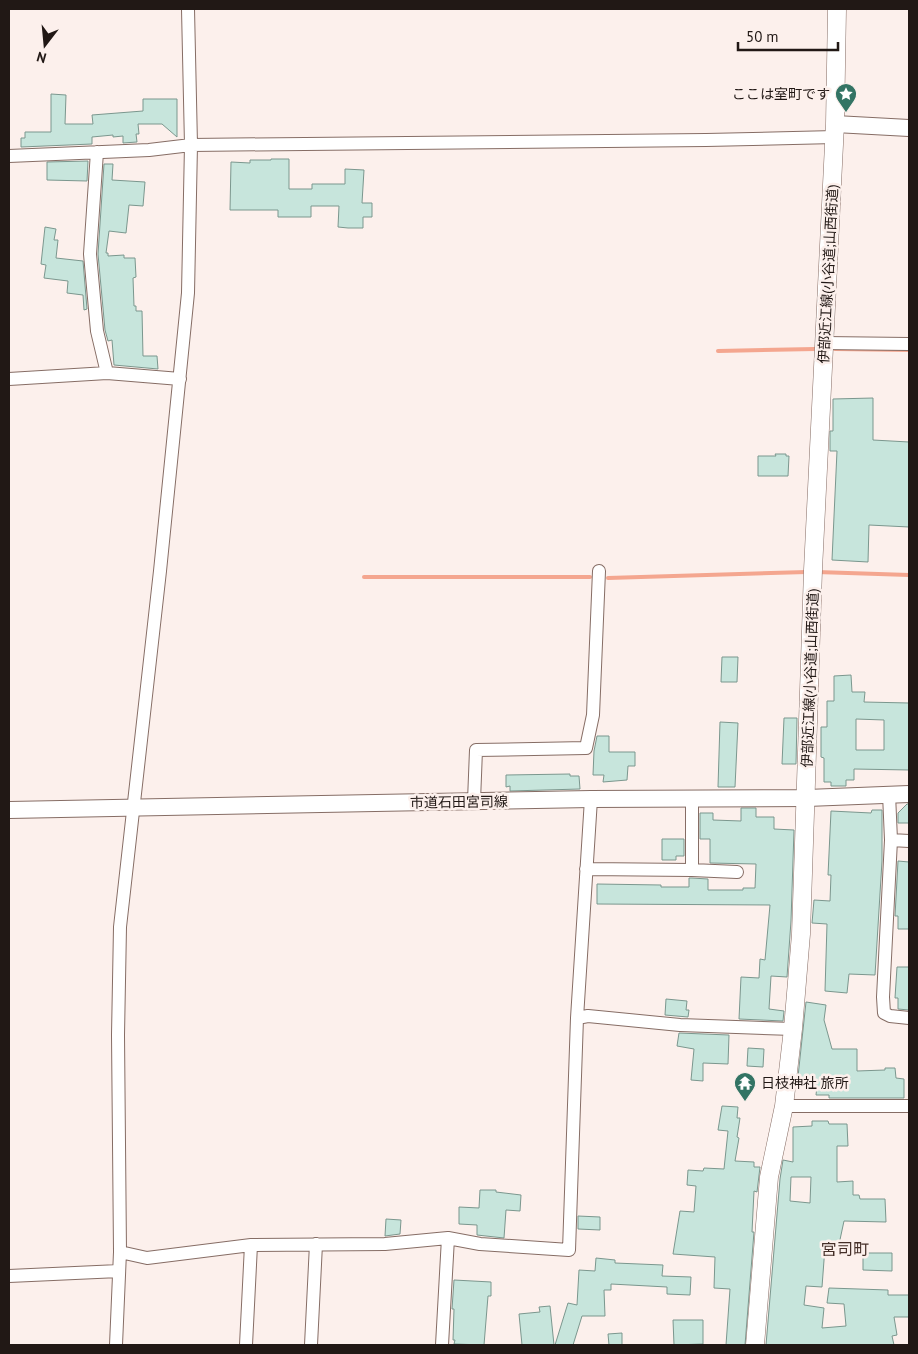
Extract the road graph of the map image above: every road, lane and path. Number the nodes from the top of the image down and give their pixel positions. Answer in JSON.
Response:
{"nodes":[{"id":1,"x":188,"y":9,"type":"edge"},
{"id":2,"x":837,"y":9,"type":"edge"},
{"id":3,"x":909,"y":128,"type":"edge"},
{"id":4,"x":835,"y":130,"type":"junction"},
{"id":5,"x":191,"y":145,"type":"junction"},
{"id":6,"x":97,"y":152,"type":"junction"},
{"id":7,"x":9,"y":156,"type":"edge"},
{"id":8,"x":824,"y":343,"type":"junction"},
{"id":9,"x":909,"y":344,"type":"edge"},
{"id":10,"x":107,"y":373,"type":"junction"},
{"id":11,"x":180,"y":378,"type":"junction"},
{"id":12,"x":9,"y":379,"type":"edge"},
{"id":13,"x":599,"y":571,"type":"dead end"},
{"id":14,"x":888,"y":794,"type":"junction"},
{"id":15,"x":909,"y":794,"type":"edge"},
{"id":16,"x":692,"y":798,"type":"junction"},
{"id":17,"x":807,"y":798,"type":"junction"},
{"id":18,"x":590,"y":799,"type":"junction"},
{"id":19,"x":474,"y":801,"type":"junction"},
{"id":20,"x":133,"y":808,"type":"junction"},
{"id":21,"x":9,"y":810,"type":"edge"},
{"id":22,"x":891,"y":840,"type":"junction"},
{"id":23,"x":909,"y":841,"type":"edge"},
{"id":24,"x":586,"y":870,"type":"junction"},
{"id":25,"x":692,"y":870,"type":"junction"},
{"id":26,"x":737,"y":872,"type":"dead end"},
{"id":27,"x":577,"y":1018,"type":"junction"},
{"id":28,"x":909,"y":1018,"type":"edge"},
{"id":29,"x":793,"y":1029,"type":"junction"},
{"id":30,"x":784,"y":1106,"type":"junction"},
{"id":31,"x":909,"y":1106,"type":"edge"},
{"id":32,"x":448,"y":1238,"type":"junction"},
{"id":33,"x":316,"y":1244,"type":"junction"},
{"id":34,"x":251,"y":1245,"type":"junction"},
{"id":35,"x":120,"y":1252,"type":"junction"},
{"id":36,"x":118,"y":1270,"type":"junction"},
{"id":37,"x":9,"y":1276,"type":"edge"},
{"id":38,"x":116,"y":1345,"type":"edge"},
{"id":39,"x":246,"y":1345,"type":"edge"},
{"id":40,"x":311,"y":1345,"type":"edge"},
{"id":41,"x":442,"y":1345,"type":"edge"},
{"id":42,"x":755,"y":1345,"type":"edge"}],
"edges":[{"from":1,"to":5,"type":"street"},
{"from":2,"to":4,"type":"main road","name":"伊部近江線(小谷道;山西街道)"},
{"from":3,"to":4,"type":"street"},
{"from":4,"to":5,"type":"street"},
{"from":4,"to":8,"type":"main road","name":"伊部近江線(小谷道;山西街道)"},
{"from":5,"to":6,"type":"street"},
{"from":5,"to":11,"type":"street"},
{"from":6,"to":7,"type":"street"},
{"from":6,"to":10,"type":"street"},
{"from":8,"to":9,"type":"street"},
{"from":8,"to":17,"type":"main road","name":"伊部近江線(小谷道;山西街道)"},
{"from":10,"to":11,"type":"street"},
{"from":10,"to":12,"type":"street"},
{"from":11,"to":20,"type":"street"},
{"from":13,"to":19,"type":"street"},
{"from":14,"to":15,"type":"street","name":"市道石田宮司線"},
{"from":14,"to":17,"type":"street","name":"市道石田宮司線"},
{"from":14,"to":22,"type":"street"},
{"from":16,"to":17,"type":"street","name":"市道石田宮司線"},
{"from":16,"to":18,"type":"street","name":"市道石田宮司線"},
{"from":16,"to":25,"type":"street"},
{"from":17,"to":29,"type":"main road","name":"伊部近江線(小谷道;山西街道)"},
{"from":18,"to":19,"type":"street","name":"市道石田宮司線"},
{"from":18,"to":24,"type":"street"},
{"from":19,"to":20,"type":"street","name":"市道石田宮司線"},
{"from":20,"to":21,"type":"street","name":"市道石田宮司線"},
{"from":20,"to":35,"type":"street"},
{"from":22,"to":23,"type":"street"},
{"from":22,"to":28,"type":"street"},
{"from":24,"to":25,"type":"street"},
{"from":24,"to":27,"type":"street"},
{"from":25,"to":26,"type":"street"},
{"from":27,"to":29,"type":"street"},
{"from":27,"to":32,"type":"street"},
{"from":29,"to":30,"type":"main road","name":"伊部近江線(小谷道;山西街道)"},
{"from":30,"to":31,"type":"street"},
{"from":30,"to":42,"type":"main road","name":"伊部近江線(小谷道;山西街道)"},
{"from":32,"to":33,"type":"street"},
{"from":32,"to":41,"type":"street"},
{"from":33,"to":34,"type":"street"},
{"from":33,"to":40,"type":"street"},
{"from":34,"to":35,"type":"street"},
{"from":34,"to":39,"type":"street"},
{"from":35,"to":36,"type":"street"},
{"from":36,"to":37,"type":"street"},
{"from":36,"to":38,"type":"street"}]}
